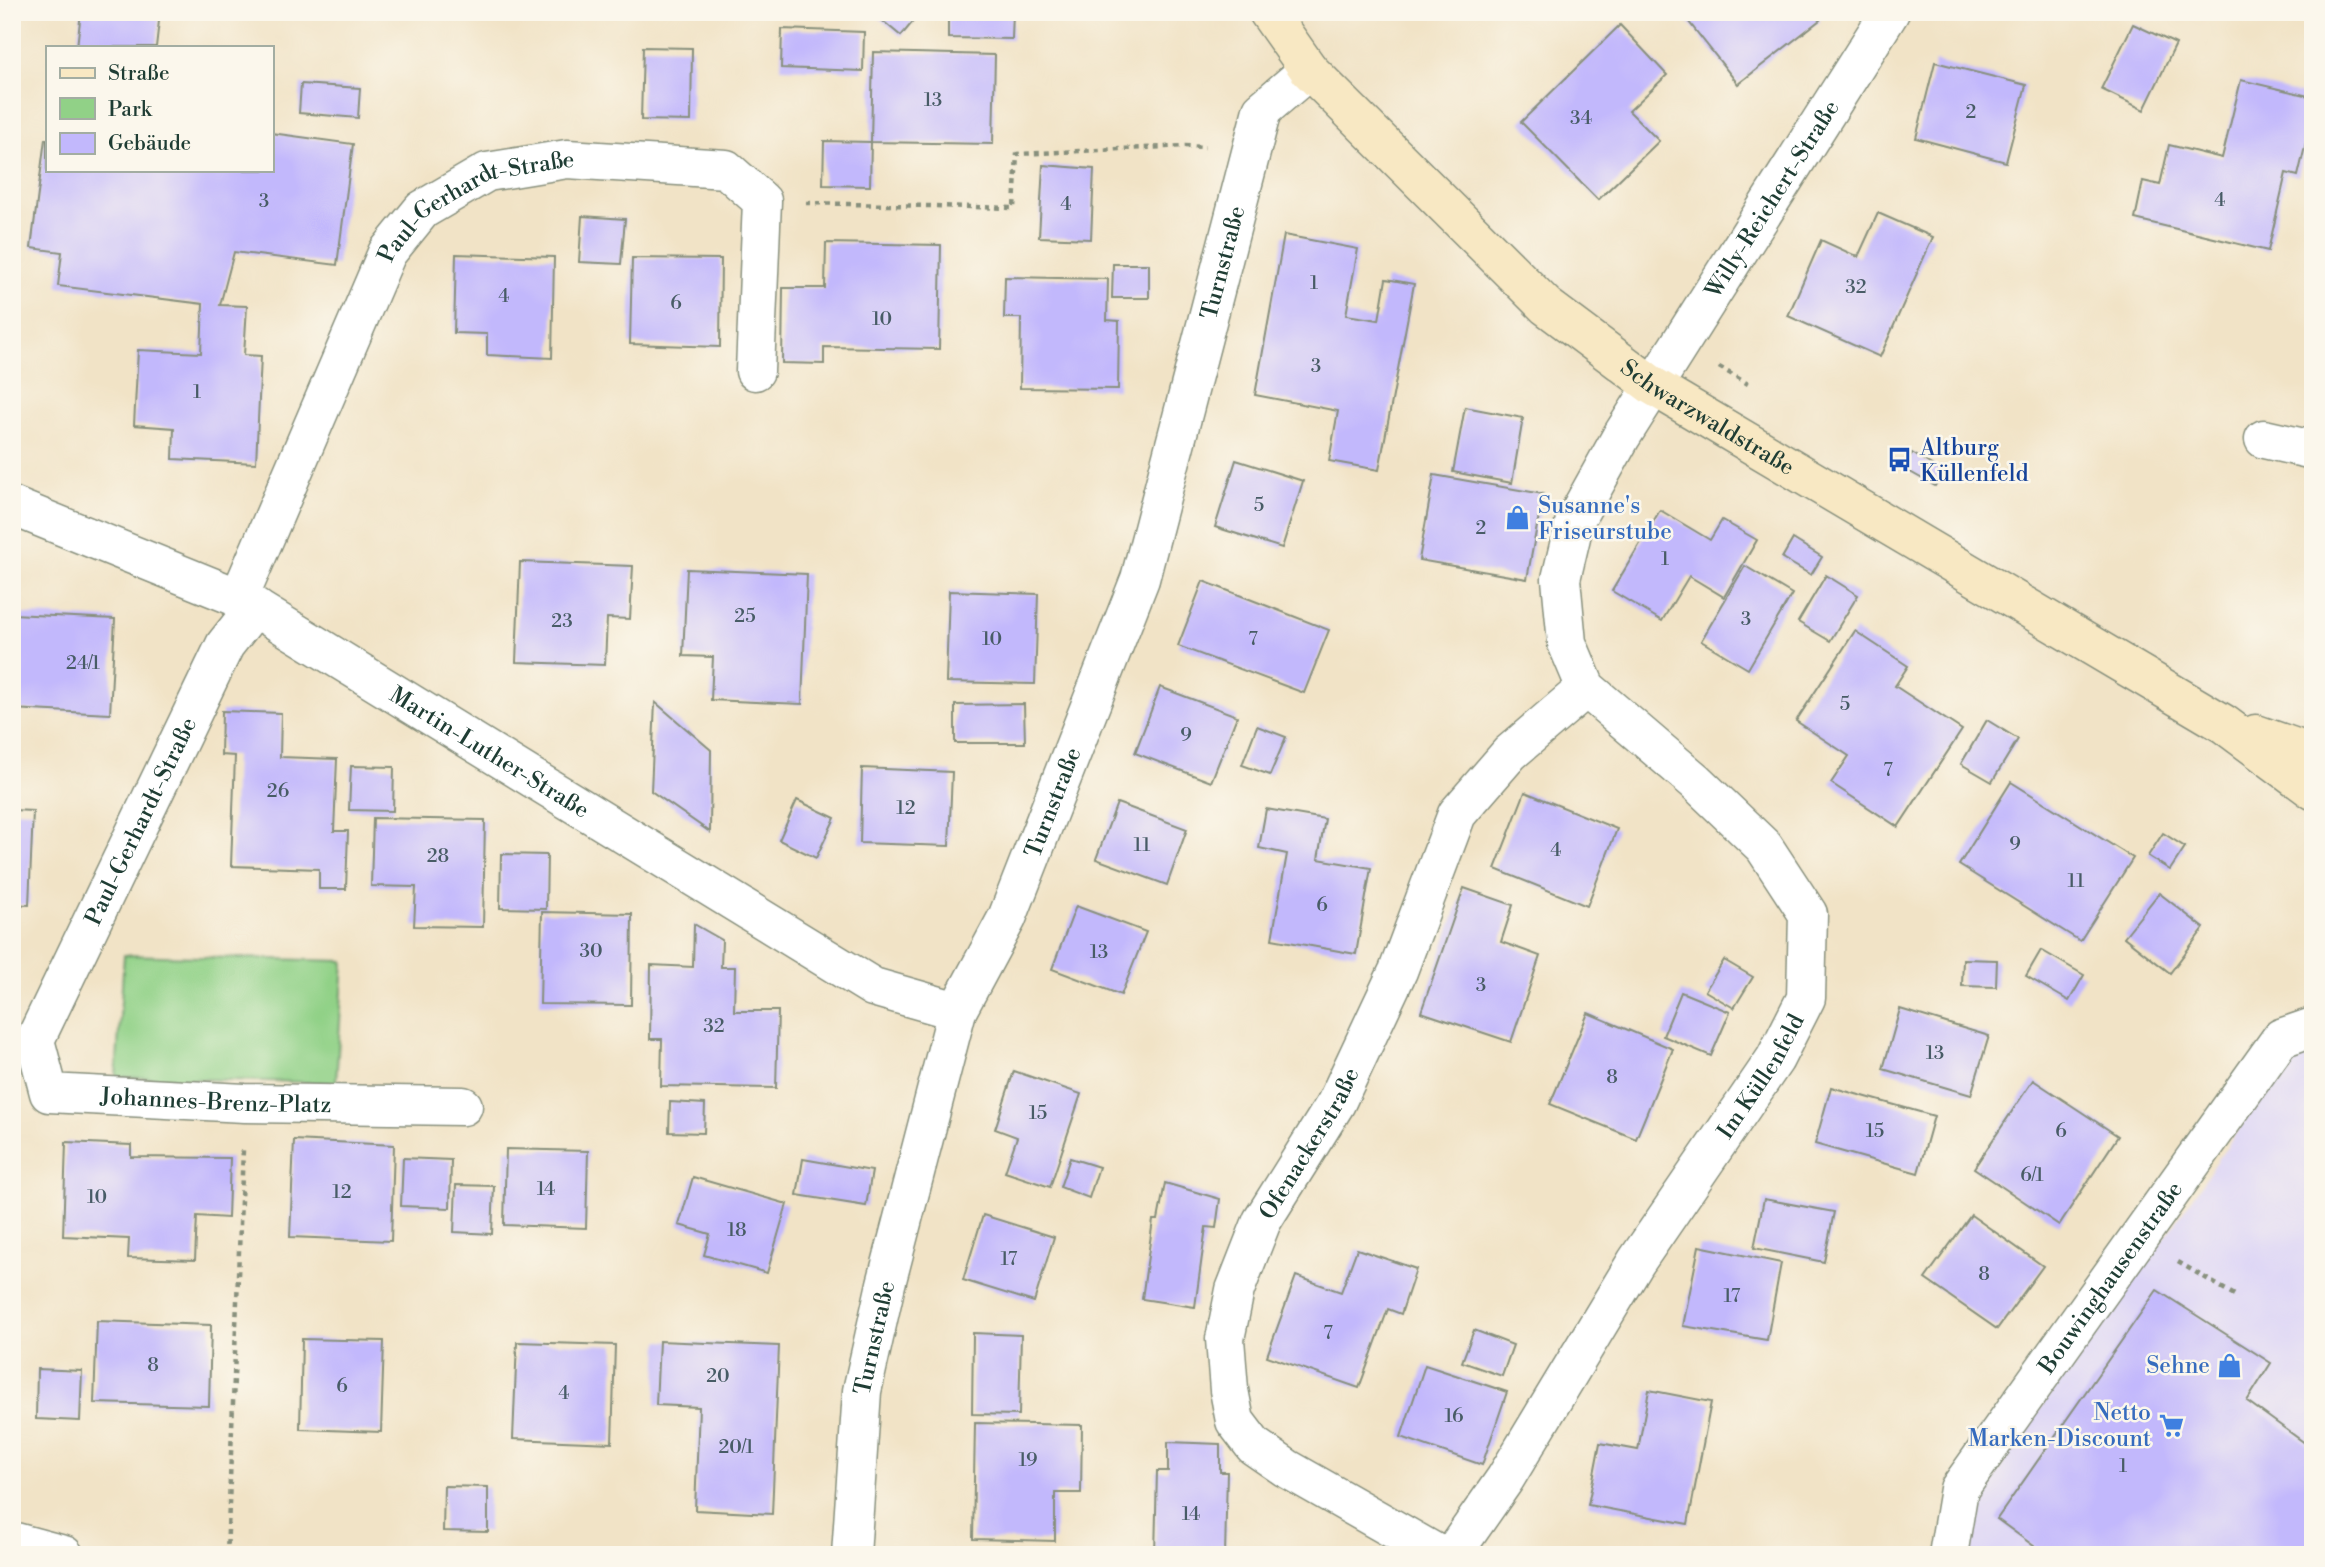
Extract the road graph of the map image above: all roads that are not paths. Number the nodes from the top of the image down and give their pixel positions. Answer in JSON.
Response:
{"nodes":[{"id":1,"x":1268,"y":12,"type":"edge"},
{"id":2,"x":1890,"y":12,"type":"edge"},
{"id":3,"x":1309,"y":70,"type":"junction"},
{"id":4,"x":755,"y":371,"type":"dead end"},
{"id":5,"x":1653,"y":386,"type":"junction"},
{"id":6,"x":2264,"y":439,"type":"dead end"},
{"id":7,"x":2313,"y":450,"type":"edge"},
{"id":8,"x":12,"y":506,"type":"edge"},
{"id":9,"x":247,"y":603,"type":"junction"},
{"id":10,"x":1586,"y":688,"type":"junction"},
{"id":11,"x":2224,"y":724,"type":"junction"},
{"id":12,"x":2313,"y":754,"type":"edge"},
{"id":13,"x":2313,"y":790,"type":"edge"},
{"id":14,"x":957,"y":1011,"type":"junction"},
{"id":15,"x":2313,"y":1027,"type":"edge"},
{"id":16,"x":24,"y":1039,"type":"edge"},
{"id":17,"x":463,"y":1106,"type":"dead end"},
{"id":18,"x":12,"y":1541,"type":"edge"},
{"id":19,"x":64,"y":1555,"type":"edge"},
{"id":20,"x":850,"y":1555,"type":"edge"},
{"id":21,"x":1439,"y":1555,"type":"edge"},
{"id":22,"x":1452,"y":1555,"type":"edge"},
{"id":23,"x":1948,"y":1555,"type":"edge"}],
"edges":[{"from":1,"to":3,"type":"street","name":"Schwarzwaldstraße"},
{"from":2,"to":5,"type":"street","name":"Willy-Reichert-Straße"},
{"from":3,"to":5,"type":"street","name":"Schwarzwaldstraße"},
{"from":3,"to":14,"type":"street","name":"Turnstraße"},
{"from":4,"to":9,"type":"street","name":"Paul-Gerhardt-Straße"},
{"from":5,"to":10,"type":"street","name":"Im Küllenfeld"},
{"from":5,"to":11,"type":"street","name":"Schwarzwaldstraße"},
{"from":6,"to":7,"type":"street"},
{"from":8,"to":9,"type":"street","name":"Martin-Luther-Straße"},
{"from":9,"to":14,"type":"street","name":"Martin-Luther-Straße"},
{"from":9,"to":16,"type":"street","name":"Paul-Gerhardt-Straße"},
{"from":10,"to":21,"type":"street","name":"Ofenackerstraße"},
{"from":10,"to":22,"type":"street","name":"Im Küllenfeld"},
{"from":11,"to":12,"type":"street","name":"Schwarzwaldstraße"},
{"from":11,"to":13,"type":"street","name":"Schwarzwaldstraße"},
{"from":14,"to":20,"type":"street","name":"Turnstraße"},
{"from":15,"to":23,"type":"street","name":"Bouwinghausenstraße"},
{"from":16,"to":17,"type":"street","name":"Johannes-Brenz-Platz"},
{"from":18,"to":19,"type":"street"}]}
